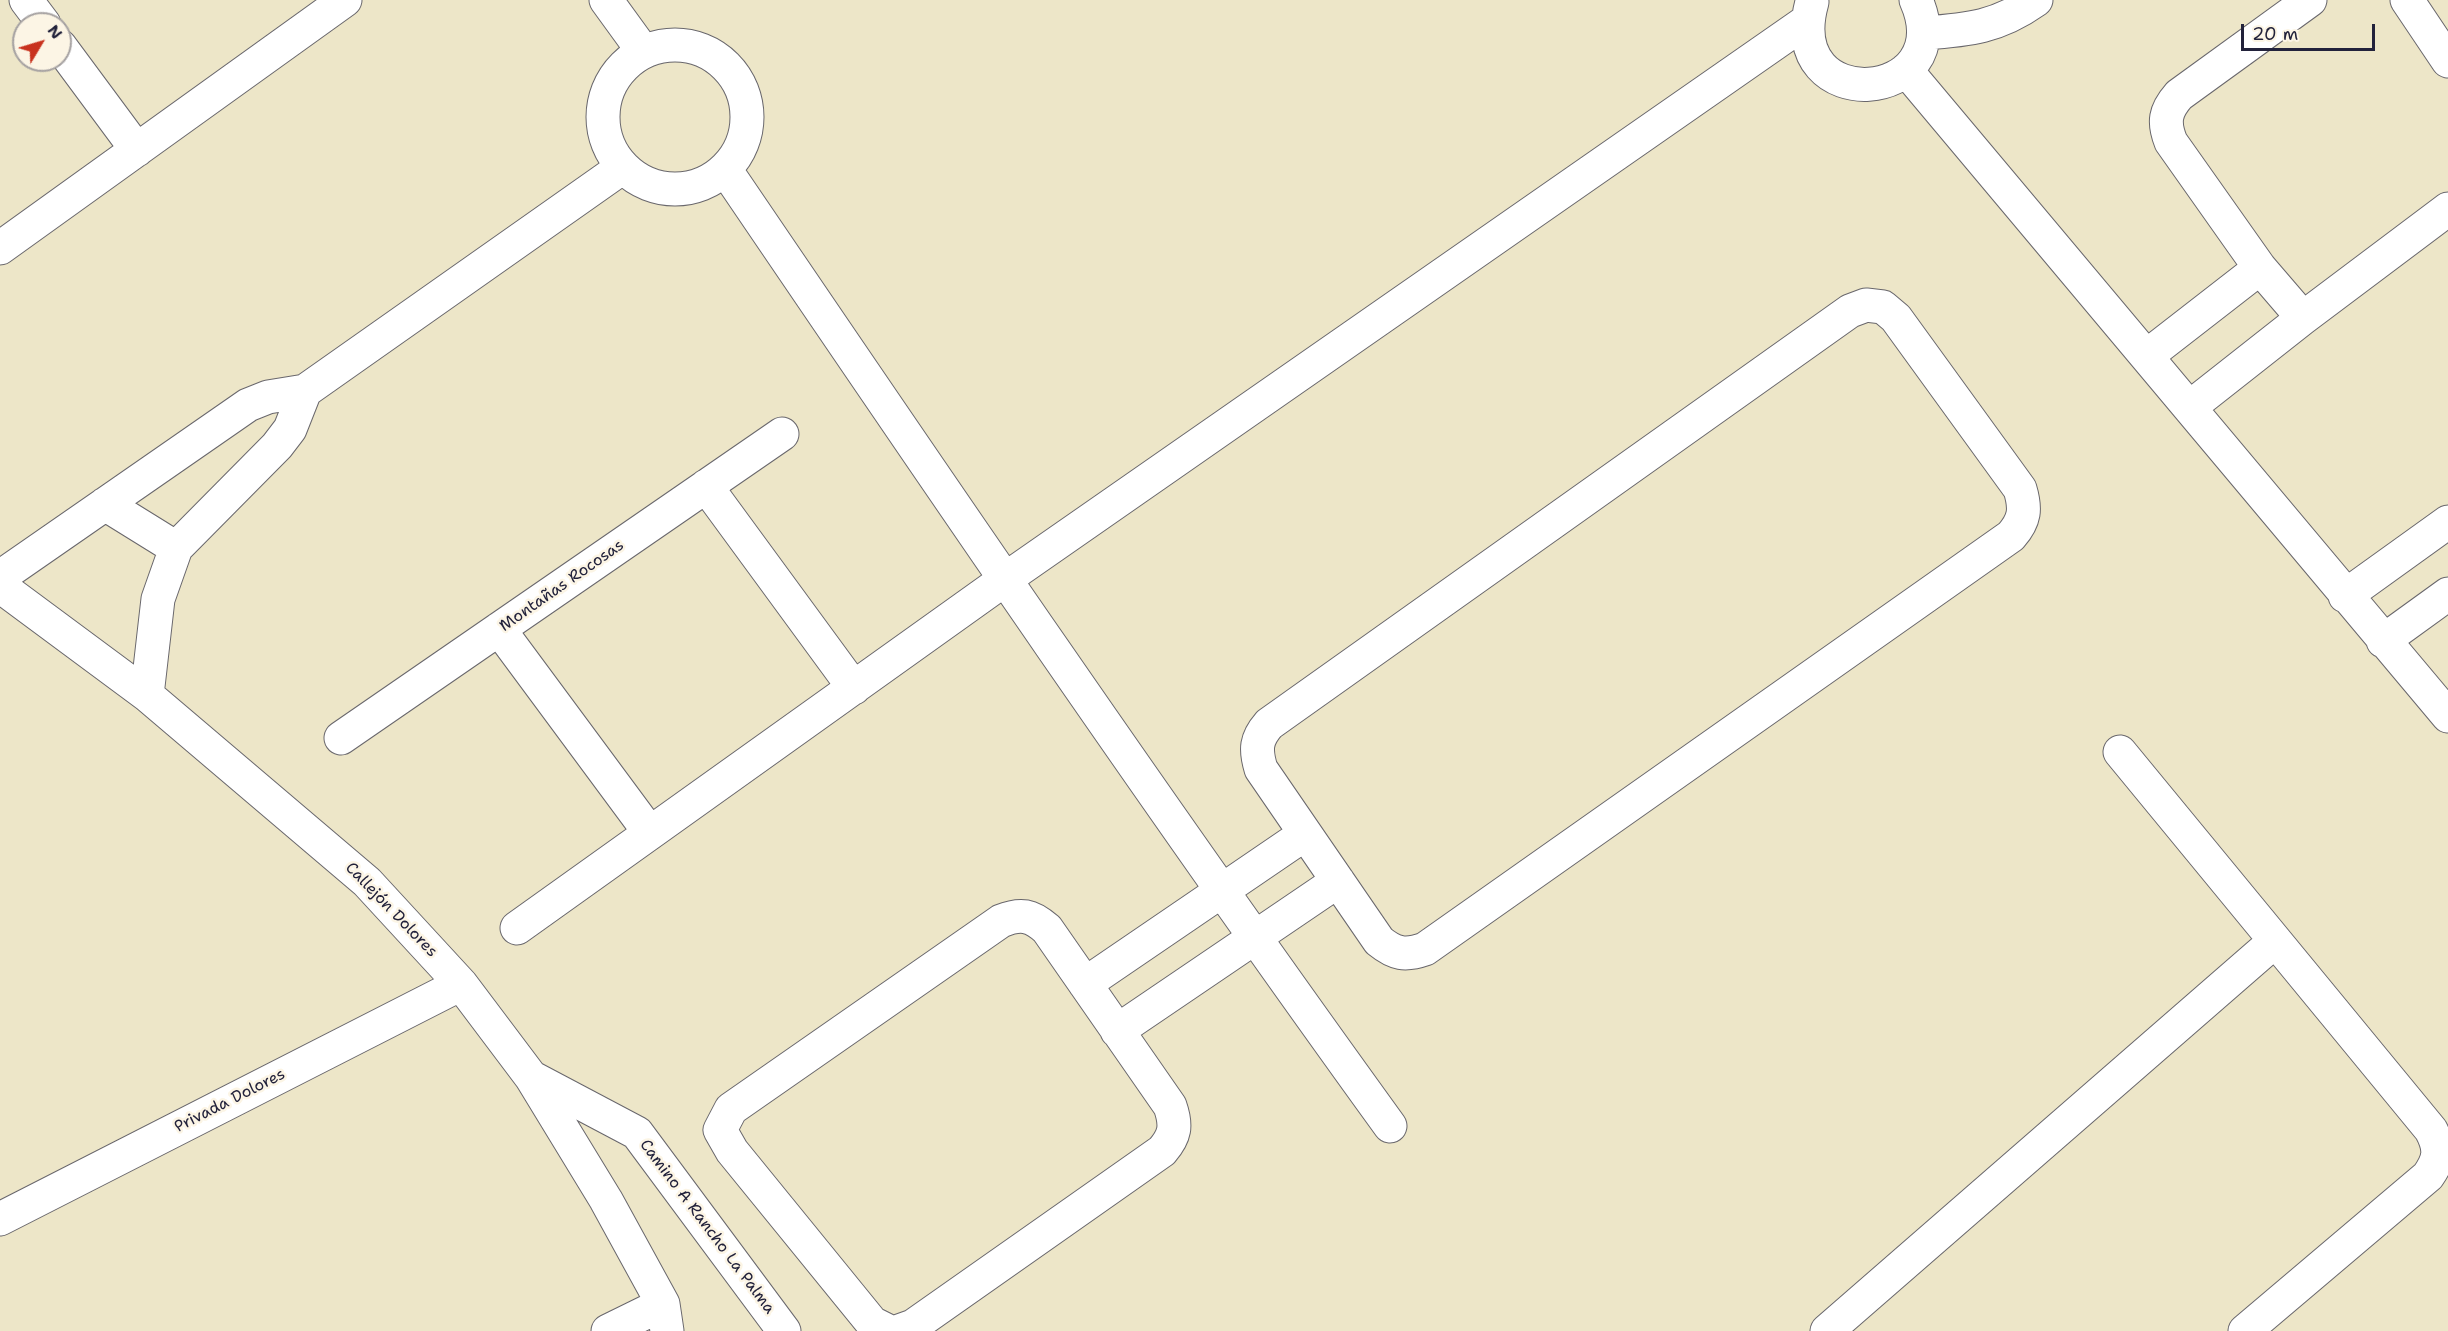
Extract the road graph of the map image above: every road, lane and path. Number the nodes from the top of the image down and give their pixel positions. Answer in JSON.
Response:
{"nodes":[{"id":1,"x":345,"y":0,"type":"edge"},
{"id":2,"x":606,"y":0,"type":"edge"},
{"id":3,"x":1916,"y":0,"type":"edge"},
{"id":4,"x":2036,"y":0,"type":"edge"},
{"id":5,"x":2310,"y":0,"type":"edge"},
{"id":6,"x":2407,"y":0,"type":"edge"},
{"id":7,"x":1810,"y":10,"type":"edge"},
{"id":8,"x":1924,"y":33,"type":"junction"},
{"id":9,"x":643,"y":51,"type":"junction"},
{"id":10,"x":2448,"y":61,"type":"edge"},
{"id":11,"x":72,"y":62,"type":"edge"},
{"id":12,"x":1906,"y":70,"type":"junction"},
{"id":13,"x":137,"y":150,"type":"junction"},
{"id":14,"x":623,"y":167,"type":"junction"},
{"id":15,"x":725,"y":168,"type":"junction"},
{"id":16,"x":2448,"y":209,"type":"edge"},
{"id":17,"x":0,"y":248,"type":"edge"},
{"id":18,"x":2260,"y":268,"type":"junction"},
{"id":19,"x":2303,"y":318,"type":"junction"},
{"id":20,"x":2148,"y":355,"type":"junction"},
{"id":21,"x":305,"y":391,"type":"junction"},
{"id":22,"x":2190,"y":406,"type":"junction"},
{"id":23,"x":782,"y":434,"type":"dead end"},
{"id":24,"x":706,"y":486,"type":"junction"},
{"id":25,"x":105,"y":504,"type":"junction"},
{"id":26,"x":2448,"y":522,"type":"edge"},
{"id":27,"x":176,"y":548,"type":"junction"},
{"id":28,"x":0,"y":577,"type":"edge"},
{"id":29,"x":1004,"y":580,"type":"junction"},
{"id":30,"x":0,"y":586,"type":"edge"},
{"id":31,"x":2448,"y":594,"type":"edge"},
{"id":32,"x":2345,"y":596,"type":"junction"},
{"id":33,"x":499,"y":629,"type":"junction"},
{"id":34,"x":2383,"y":641,"type":"junction"},
{"id":35,"x":854,"y":688,"type":"junction"},
{"id":36,"x":147,"y":695,"type":"junction"},
{"id":37,"x":2448,"y":717,"type":"edge"},
{"id":38,"x":341,"y":738,"type":"dead end"},
{"id":39,"x":2120,"y":752,"type":"dead end"},
{"id":40,"x":650,"y":833,"type":"junction"},
{"id":41,"x":1305,"y":834,"type":"junction"},
{"id":42,"x":1338,"y":881,"type":"junction"},
{"id":43,"x":1222,"y":892,"type":"junction"},
{"id":44,"x":518,"y":928,"type":"dead end"},
{"id":45,"x":1254,"y":938,"type":"junction"},
{"id":46,"x":2275,"y":941,"type":"junction"},
{"id":47,"x":461,"y":984,"type":"junction"},
{"id":48,"x":1085,"y":984,"type":"junction"},
{"id":49,"x":1117,"y":1031,"type":"junction"},
{"id":50,"x":531,"y":1077,"type":"junction"},
{"id":51,"x":1390,"y":1126,"type":"dead end"},
{"id":52,"x":0,"y":1219,"type":"edge"},
{"id":53,"x":665,"y":1317,"type":"edge"},
{"id":54,"x":2252,"y":1329,"type":"edge"},
{"id":55,"x":608,"y":1331,"type":"edge"},
{"id":56,"x":784,"y":1331,"type":"edge"},
{"id":57,"x":888,"y":1331,"type":"edge"},
{"id":58,"x":898,"y":1331,"type":"edge"},
{"id":59,"x":1827,"y":1331,"type":"edge"}],
"edges":[{"from":1,"to":13,"type":"street"},
{"from":2,"to":9,"type":"street"},
{"from":3,"to":8,"type":"street"},
{"from":4,"to":8,"type":"street"},
{"from":5,"to":18,"type":"street"},
{"from":6,"to":10,"type":"street"},
{"from":7,"to":12,"type":"street"},
{"from":7,"to":29,"type":"street"},
{"from":8,"to":12,"type":"street"},
{"from":9,"to":14,"type":"street"},
{"from":9,"to":15,"type":"street"},
{"from":11,"to":13,"type":"street"},
{"from":12,"to":20,"type":"street"},
{"from":13,"to":17,"type":"street"},
{"from":14,"to":15,"type":"street"},
{"from":14,"to":21,"type":"street"},
{"from":15,"to":29,"type":"street"},
{"from":16,"to":19,"type":"street"},
{"from":18,"to":19,"type":"street"},
{"from":18,"to":20,"type":"street"},
{"from":19,"to":22,"type":"street"},
{"from":20,"to":22,"type":"street"},
{"from":21,"to":25,"type":"street"},
{"from":21,"to":27,"type":"street"},
{"from":22,"to":32,"type":"street"},
{"from":23,"to":24,"type":"street","name":"Montañas Rocosas"},
{"from":24,"to":33,"type":"street","name":"Montañas Rocosas"},
{"from":24,"to":35,"type":"street"},
{"from":25,"to":27,"type":"street"},
{"from":25,"to":28,"type":"street"},
{"from":26,"to":32,"type":"street"},
{"from":27,"to":36,"type":"street"},
{"from":29,"to":35,"type":"street"},
{"from":29,"to":43,"type":"street"},
{"from":30,"to":36,"type":"street","name":"Callejón Dolores"},
{"from":31,"to":34,"type":"street"},
{"from":32,"to":34,"type":"street"},
{"from":33,"to":38,"type":"street","name":"Montañas Rocosas"},
{"from":33,"to":40,"type":"street"},
{"from":34,"to":37,"type":"street"},
{"from":35,"to":40,"type":"street"},
{"from":36,"to":47,"type":"street","name":"Callejón Dolores"},
{"from":39,"to":46,"type":"street"},
{"from":40,"to":44,"type":"street"},
{"from":41,"to":42,"type":"street"},
{"from":41,"to":42,"type":"street"},
{"from":41,"to":43,"type":"street"},
{"from":42,"to":45,"type":"street"},
{"from":43,"to":45,"type":"street"},
{"from":43,"to":48,"type":"street"},
{"from":45,"to":49,"type":"street"},
{"from":45,"to":51,"type":"street"},
{"from":46,"to":54,"type":"street"},
{"from":46,"to":59,"type":"street"},
{"from":47,"to":50,"type":"street","name":"Callejón Dolores"},
{"from":47,"to":52,"type":"street","name":"Privada Dolores"},
{"from":48,"to":49,"type":"street"},
{"from":48,"to":57,"type":"street"},
{"from":49,"to":58,"type":"street"},
{"from":50,"to":53,"type":"street","name":"Callejón Dolores"},
{"from":50,"to":56,"type":"street","name":"Camino A Rancho La Palma"},
{"from":53,"to":55,"type":"street"}]}
